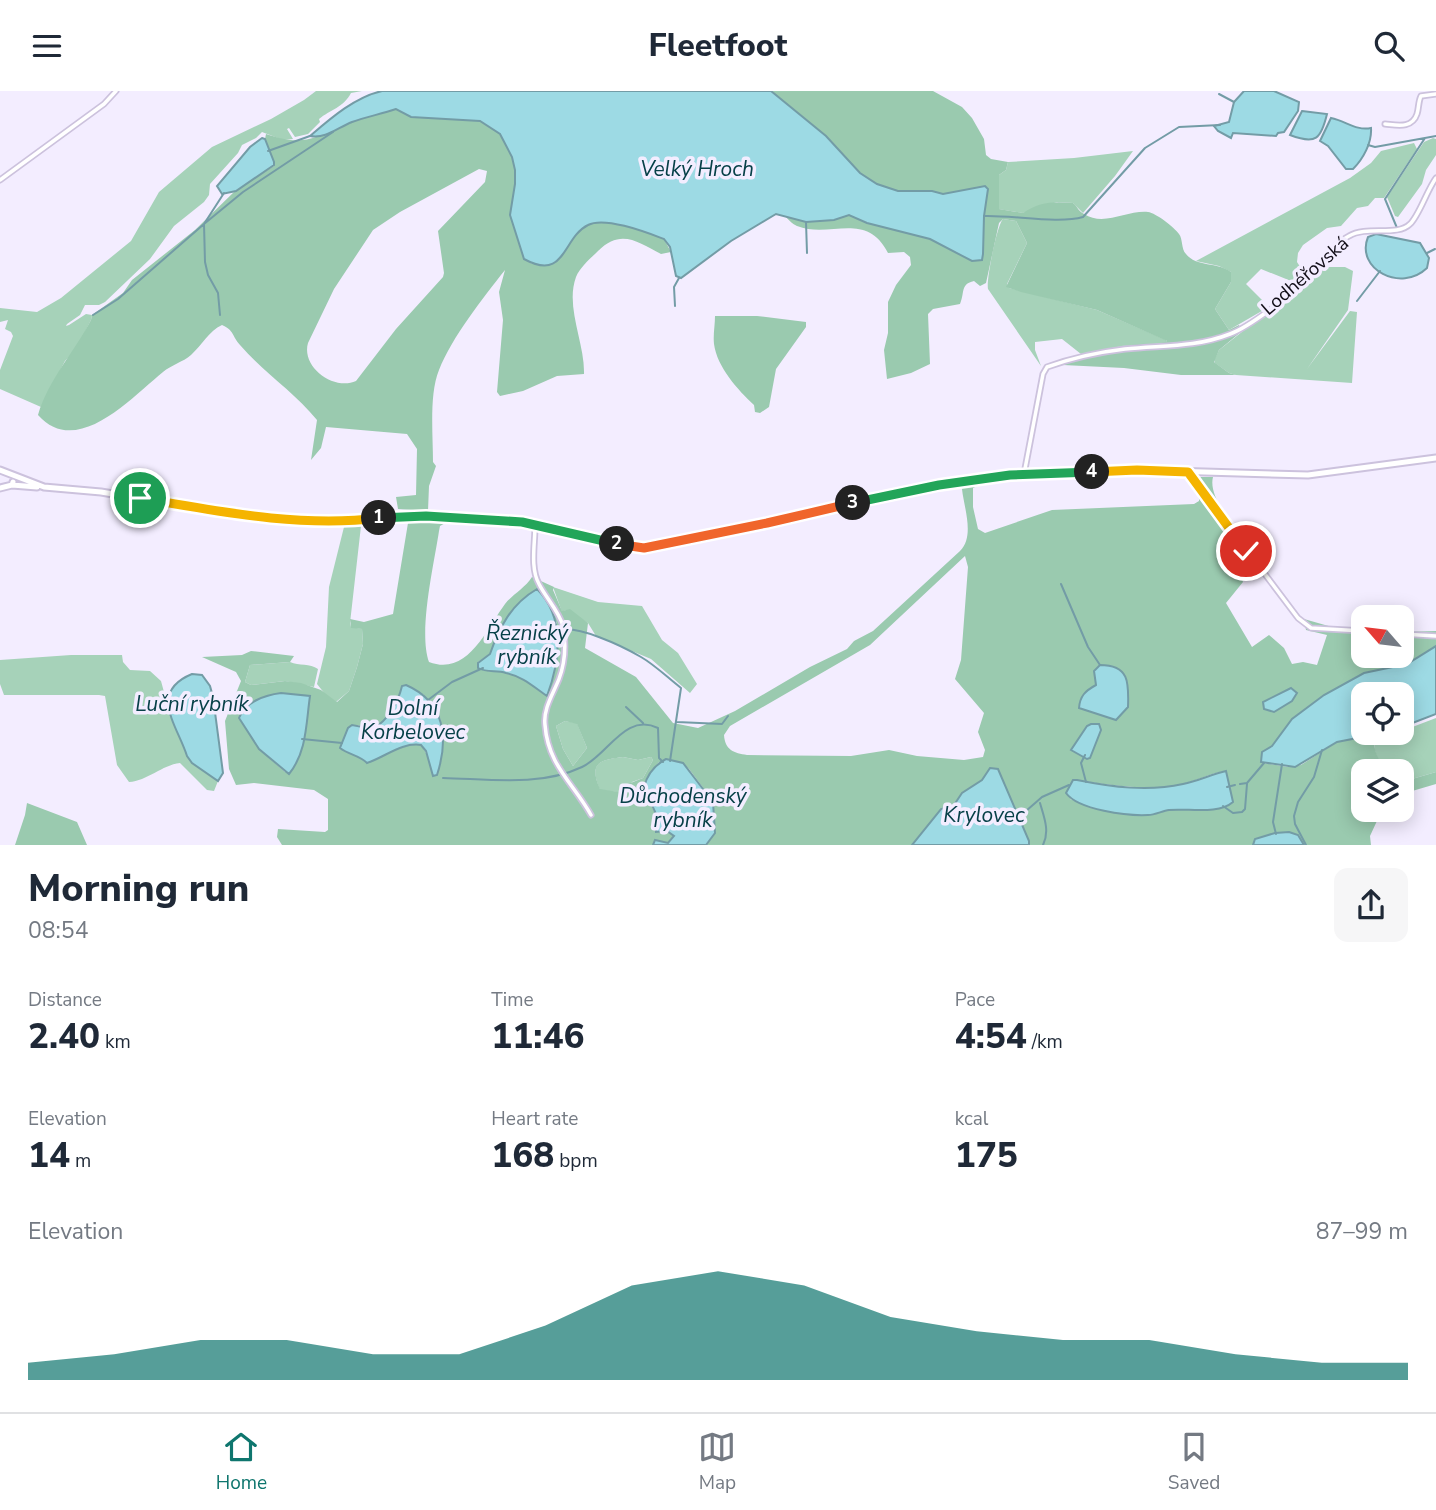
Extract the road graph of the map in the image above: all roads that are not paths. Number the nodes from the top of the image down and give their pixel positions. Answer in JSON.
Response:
{"nodes":[{"id":1,"x":116,"y":91,"type":"edge"},
{"id":2,"x":1436,"y":94,"type":"edge"},
{"id":3,"x":1385,"y":124,"type":"dead end"},
{"id":4,"x":1436,"y":178,"type":"edge"},
{"id":5,"x":0,"y":180,"type":"edge"},
{"id":6,"x":1436,"y":458,"type":"edge"},
{"id":7,"x":0,"y":470,"type":"edge"},
{"id":8,"x":1188,"y":472,"type":"junction"},
{"id":9,"x":1024,"y":474,"type":"junction"},
{"id":10,"x":15,"y":476,"type":"junction"},
{"id":11,"x":12,"y":485,"type":"junction"},
{"id":12,"x":44,"y":487,"type":"junction"},
{"id":13,"x":0,"y":488,"type":"edge"},
{"id":14,"x":535,"y":524,"type":"junction"},
{"id":15,"x":1351,"y":630,"type":"edge"},
{"id":16,"x":1414,"y":635,"type":"edge"},
{"id":17,"x":1436,"y":636,"type":"edge"},
{"id":18,"x":590,"y":815,"type":"dead end"}],
"edges":[{"from":1,"to":5,"type":"street"},
{"from":2,"to":3,"type":"street"},
{"from":4,"to":9,"type":"street","name":"Lodhéřovská"},
{"from":6,"to":8,"type":"main road"},
{"from":7,"to":10,"type":"main road"},
{"from":8,"to":9,"type":"main road"},
{"from":8,"to":15,"type":"street"},
{"from":9,"to":14,"type":"main road"},
{"from":10,"to":11,"type":"main road"},
{"from":10,"to":12,"type":"main road"},
{"from":11,"to":12,"type":"main road"},
{"from":11,"to":13,"type":"main road"},
{"from":12,"to":14,"type":"main road"},
{"from":14,"to":18,"type":"street"},
{"from":16,"to":17,"type":"street"}]}
